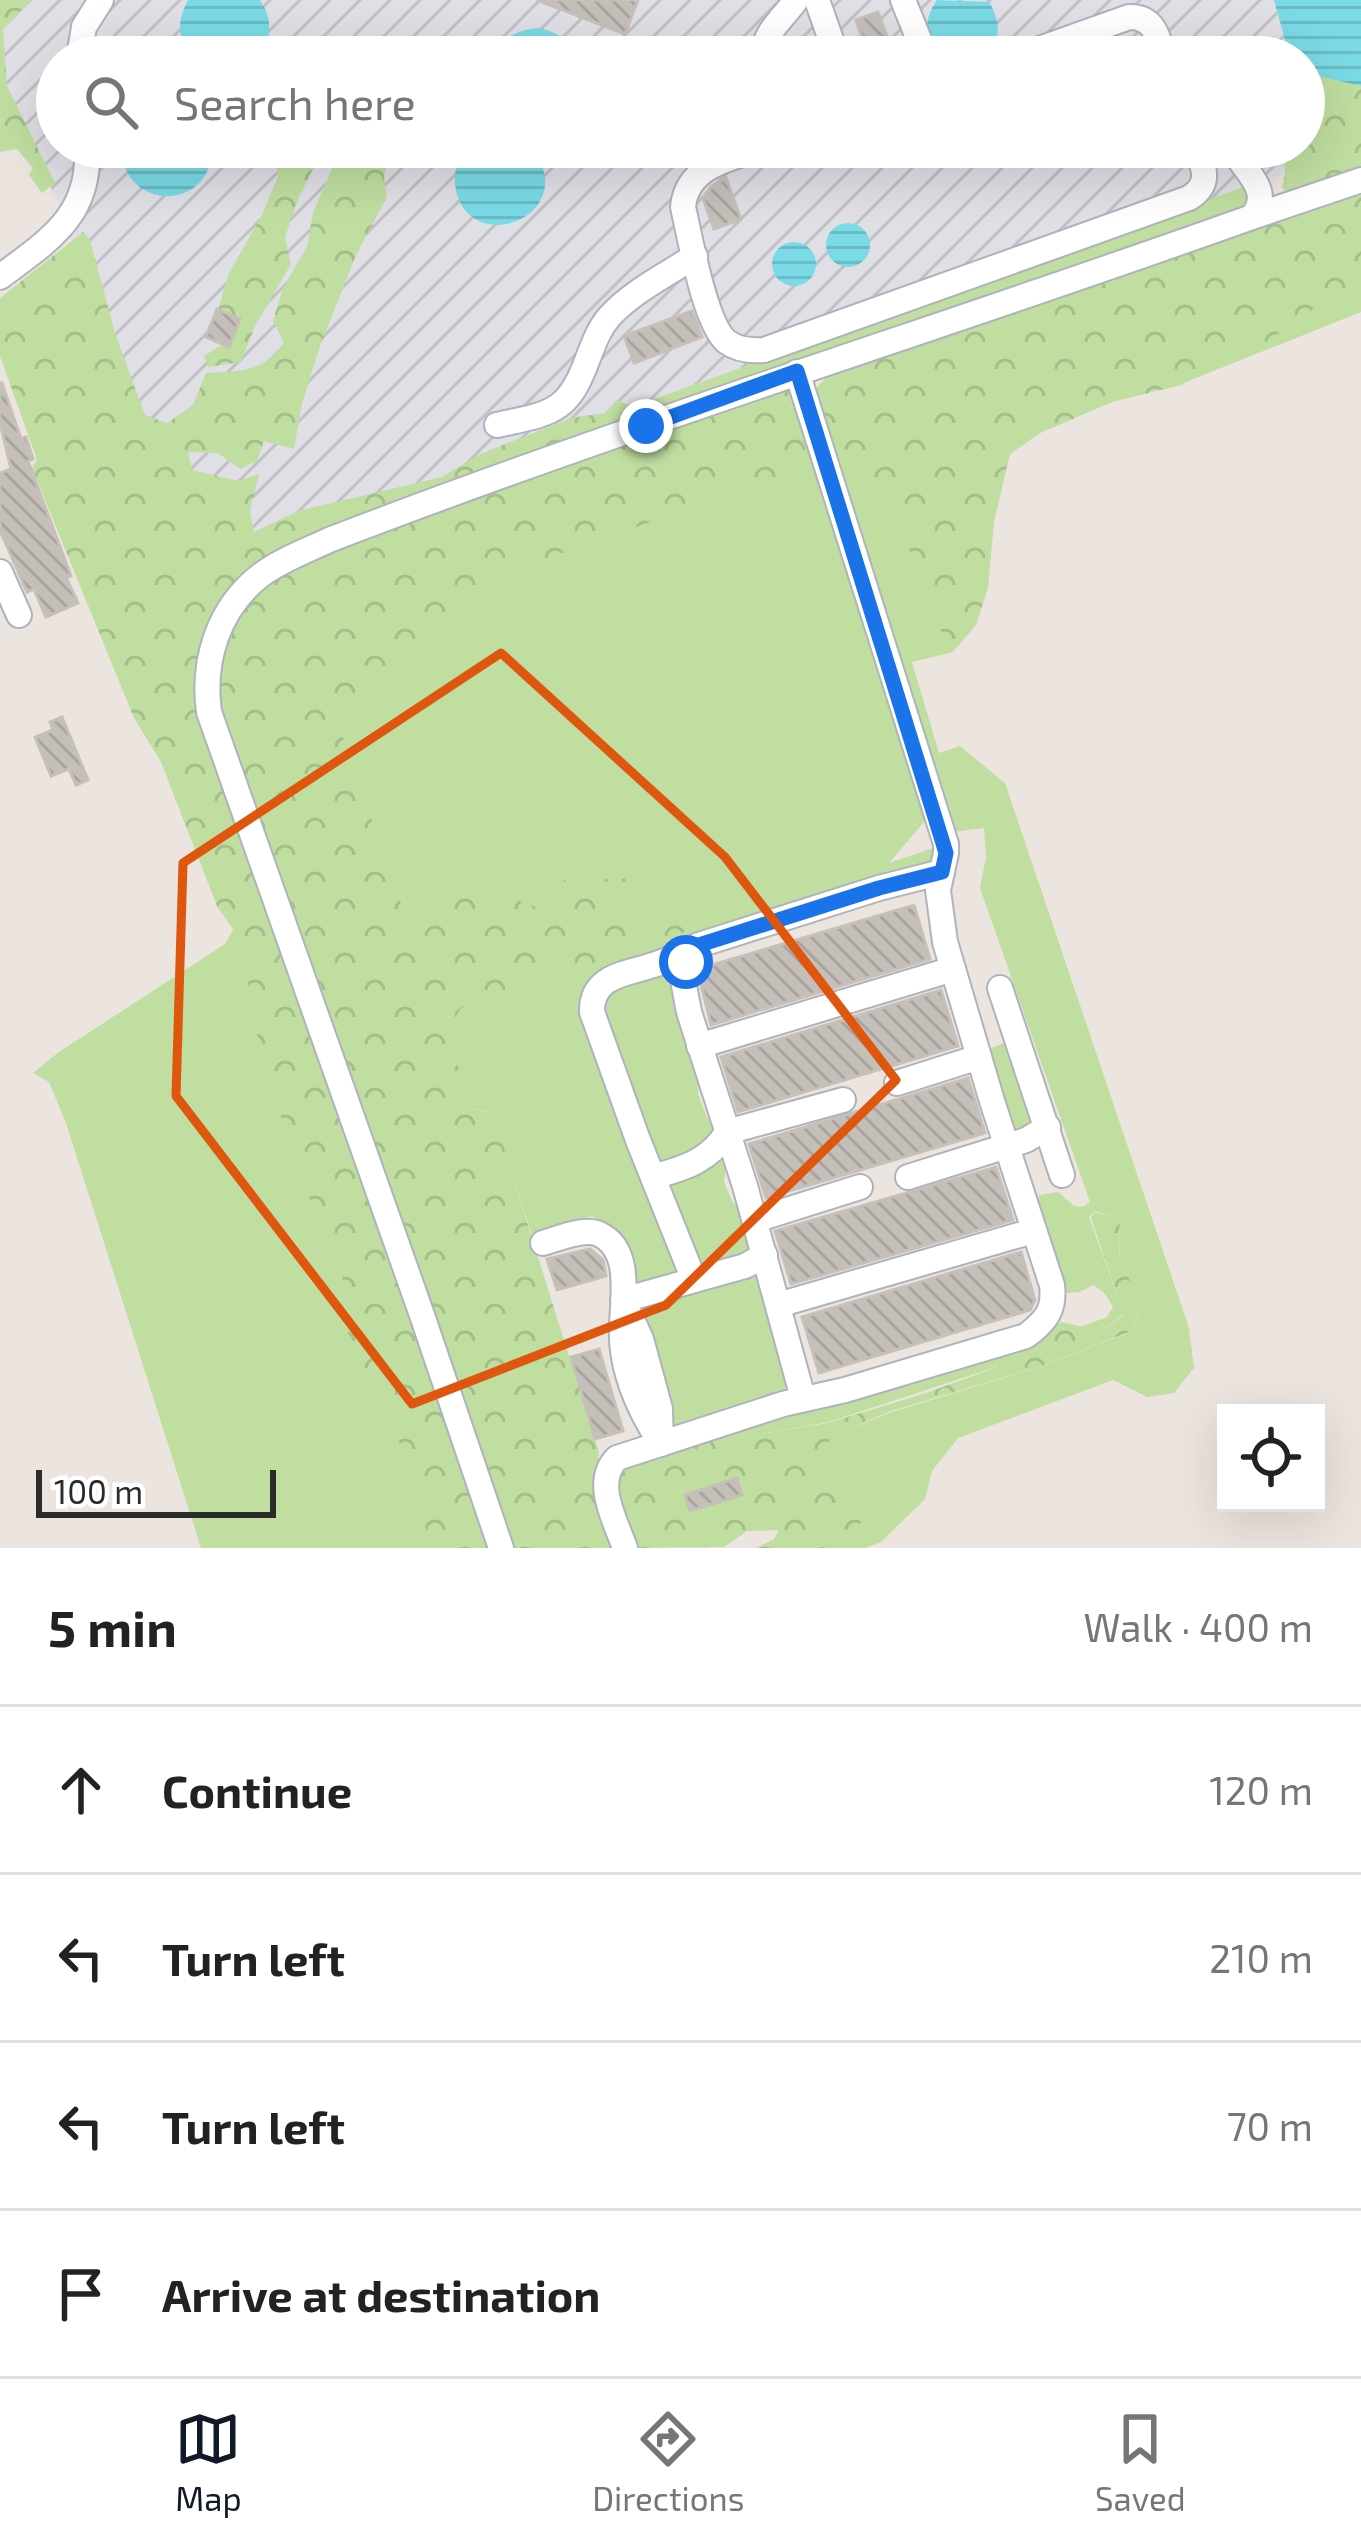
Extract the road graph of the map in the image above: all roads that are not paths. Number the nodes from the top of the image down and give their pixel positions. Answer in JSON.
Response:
{"nodes":[{"id":1,"x":101,"y":0,"type":"edge"},
{"id":2,"x":796,"y":0,"type":"edge"},
{"id":3,"x":817,"y":0,"type":"edge"},
{"id":4,"x":903,"y":0,"type":"edge"},
{"id":5,"x":1108,"y":11,"type":"edge"},
{"id":6,"x":83,"y":36,"type":"edge"},
{"id":7,"x":768,"y":36,"type":"edge"},
{"id":8,"x":830,"y":36,"type":"edge"},
{"id":9,"x":918,"y":36,"type":"edge"},
{"id":10,"x":1059,"y":36,"type":"edge"},
{"id":11,"x":1157,"y":36,"type":"edge"},
{"id":12,"x":88,"y":168,"type":"edge"},
{"id":13,"x":710,"y":168,"type":"edge"},
{"id":14,"x":1204,"y":168,"type":"edge"},
{"id":15,"x":1245,"y":168,"type":"edge"},
{"id":16,"x":1361,"y":180,"type":"edge"},
{"id":17,"x":1252,"y":218,"type":"junction"},
{"id":18,"x":695,"y":256,"type":"junction"},
{"id":19,"x":0,"y":277,"type":"edge"},
{"id":20,"x":797,"y":371,"type":"junction"},
{"id":21,"x":497,"y":425,"type":"dead end"},
{"id":22,"x":0,"y":572,"type":"edge"},
{"id":23,"x":19,"y":615,"type":"dead end"},
{"id":24,"x":942,"y":872,"type":"junction"},
{"id":25,"x":699,"y":945,"type":"junction"},
{"id":26,"x":953,"y":969,"type":"junction"},
{"id":27,"x":1000,"y":988,"type":"dead end"},
{"id":28,"x":700,"y":1046,"type":"junction"},
{"id":29,"x":979,"y":1057,"type":"junction"},
{"id":30,"x":897,"y":1083,"type":"dead end"},
{"id":31,"x":843,"y":1100,"type":"dead end"},
{"id":32,"x":1048,"y":1127,"type":"junction"},
{"id":33,"x":728,"y":1132,"type":"junction"},
{"id":34,"x":1006,"y":1144,"type":"junction"},
{"id":35,"x":1062,"y":1175,"type":"dead end"},
{"id":36,"x":653,"y":1177,"type":"junction"},
{"id":37,"x":908,"y":1177,"type":"dead end"},
{"id":38,"x":860,"y":1187,"type":"dead end"},
{"id":39,"x":755,"y":1220,"type":"junction"},
{"id":40,"x":1033,"y":1231,"type":"junction"},
{"id":41,"x":544,"y":1243,"type":"dead end"},
{"id":42,"x":765,"y":1255,"type":"junction"},
{"id":43,"x":694,"y":1280,"type":"junction"},
{"id":44,"x":623,"y":1300,"type":"junction"},
{"id":45,"x":778,"y":1305,"type":"junction"},
{"id":46,"x":803,"y":1398,"type":"junction"},
{"id":47,"x":661,"y":1444,"type":"junction"},
{"id":48,"x":501,"y":1548,"type":"edge"},
{"id":49,"x":625,"y":1548,"type":"edge"}],
"edges":[{"from":1,"to":6,"type":"street"},
{"from":2,"to":7,"type":"street"},
{"from":3,"to":8,"type":"street"},
{"from":4,"to":9,"type":"street"},
{"from":5,"to":10,"type":"street"},
{"from":5,"to":11,"type":"street"},
{"from":12,"to":19,"type":"street"},
{"from":13,"to":18,"type":"street"},
{"from":14,"to":18,"type":"street"},
{"from":15,"to":17,"type":"street"},
{"from":16,"to":17,"type":"street"},
{"from":17,"to":20,"type":"street"},
{"from":18,"to":21,"type":"street"},
{"from":20,"to":24,"type":"street"},
{"from":20,"to":48,"type":"street"},
{"from":22,"to":23,"type":"street"},
{"from":24,"to":25,"type":"street"},
{"from":24,"to":26,"type":"street"},
{"from":25,"to":28,"type":"street"},
{"from":25,"to":36,"type":"street"},
{"from":26,"to":28,"type":"street"},
{"from":26,"to":29,"type":"street"},
{"from":27,"to":32,"type":"street"},
{"from":28,"to":33,"type":"street"},
{"from":29,"to":30,"type":"street"},
{"from":29,"to":34,"type":"street"},
{"from":31,"to":33,"type":"street"},
{"from":32,"to":34,"type":"street"},
{"from":32,"to":35,"type":"street"},
{"from":33,"to":36,"type":"street"},
{"from":33,"to":39,"type":"street"},
{"from":34,"to":37,"type":"street"},
{"from":34,"to":40,"type":"street"},
{"from":36,"to":43,"type":"street"},
{"from":38,"to":39,"type":"street"},
{"from":39,"to":42,"type":"street"},
{"from":40,"to":45,"type":"street"},
{"from":40,"to":46,"type":"street"},
{"from":41,"to":44,"type":"street"},
{"from":42,"to":43,"type":"street"},
{"from":42,"to":45,"type":"street"},
{"from":43,"to":44,"type":"street"},
{"from":44,"to":47,"type":"street"},
{"from":45,"to":46,"type":"street"},
{"from":46,"to":47,"type":"street"},
{"from":47,"to":49,"type":"street"}]}
